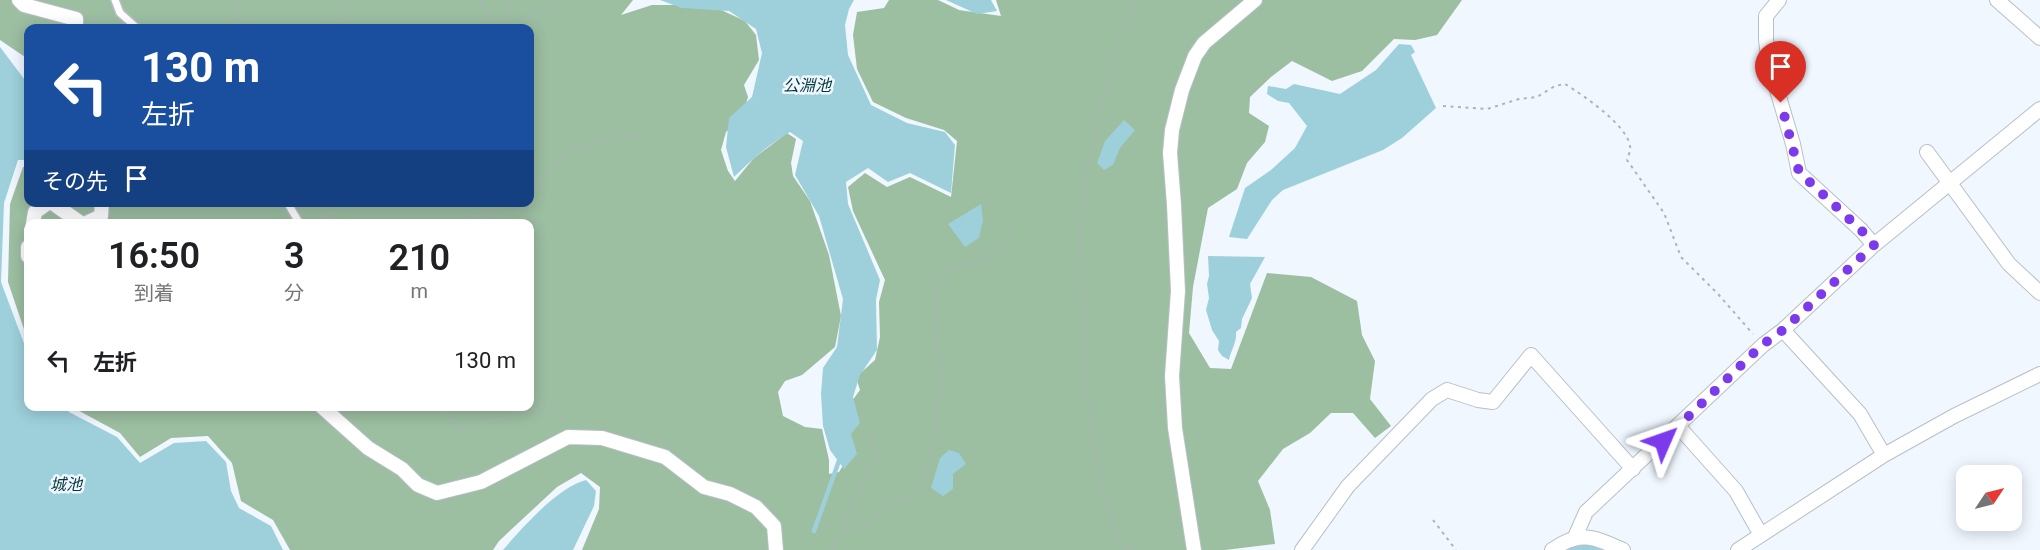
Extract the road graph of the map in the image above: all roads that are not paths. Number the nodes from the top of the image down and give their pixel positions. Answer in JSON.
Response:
{"nodes":[{"id":1,"x":19,"y":0,"type":"edge"},
{"id":2,"x":115,"y":0,"type":"edge"},
{"id":3,"x":1255,"y":0,"type":"edge"},
{"id":4,"x":1779,"y":0,"type":"edge"},
{"id":5,"x":1997,"y":0,"type":"edge"},
{"id":6,"x":76,"y":24,"type":"edge"},
{"id":7,"x":132,"y":24,"type":"edge"},
{"id":8,"x":2040,"y":38,"type":"edge"},
{"id":9,"x":2040,"y":110,"type":"edge"},
{"id":10,"x":1928,"y":152,"type":"dead end"},
{"id":11,"x":1950,"y":183,"type":"junction"},
{"id":12,"x":42,"y":207,"type":"edge"},
{"id":13,"x":58,"y":207,"type":"edge"},
{"id":14,"x":102,"y":207,"type":"edge"},
{"id":15,"x":34,"y":219,"type":"edge"},
{"id":16,"x":76,"y":219,"type":"edge"},
{"id":17,"x":95,"y":219,"type":"edge"},
{"id":18,"x":1874,"y":245,"type":"junction"},
{"id":19,"x":2040,"y":293,"type":"edge"},
{"id":20,"x":1783,"y":330,"type":"junction"},
{"id":21,"x":2040,"y":374,"type":"edge"},
{"id":22,"x":327,"y":411,"type":"edge"},
{"id":23,"x":1678,"y":426,"type":"junction"},
{"id":24,"x":1884,"y":455,"type":"junction"},
{"id":25,"x":1633,"y":469,"type":"junction"},
{"id":26,"x":1761,"y":535,"type":"junction"},
{"id":27,"x":1575,"y":537,"type":"junction"},
{"id":28,"x":1747,"y":548,"type":"edge"},
{"id":29,"x":776,"y":550,"type":"edge"},
{"id":30,"x":1194,"y":550,"type":"edge"},
{"id":31,"x":1302,"y":550,"type":"edge"},
{"id":32,"x":1552,"y":550,"type":"edge"},
{"id":33,"x":1623,"y":550,"type":"edge"}],
"edges":[{"from":1,"to":6,"type":"street"},
{"from":2,"to":7,"type":"lane"},
{"from":3,"to":30,"type":"street"},
{"from":4,"to":18,"type":"street"},
{"from":5,"to":8,"type":"street"},
{"from":9,"to":11,"type":"street"},
{"from":10,"to":11,"type":"street"},
{"from":11,"to":18,"type":"street"},
{"from":11,"to":19,"type":"street"},
{"from":12,"to":15,"type":"street"},
{"from":13,"to":16,"type":"street"},
{"from":14,"to":17,"type":"street"},
{"from":18,"to":20,"type":"street"},
{"from":20,"to":23,"type":"street"},
{"from":20,"to":24,"type":"street"},
{"from":21,"to":24,"type":"street"},
{"from":22,"to":29,"type":"street"},
{"from":23,"to":25,"type":"street"},
{"from":23,"to":26,"type":"street"},
{"from":24,"to":26,"type":"street"},
{"from":25,"to":27,"type":"street"},
{"from":25,"to":31,"type":"street"},
{"from":26,"to":28,"type":"street"},
{"from":27,"to":32,"type":"street"},
{"from":27,"to":33,"type":"street"}]}
